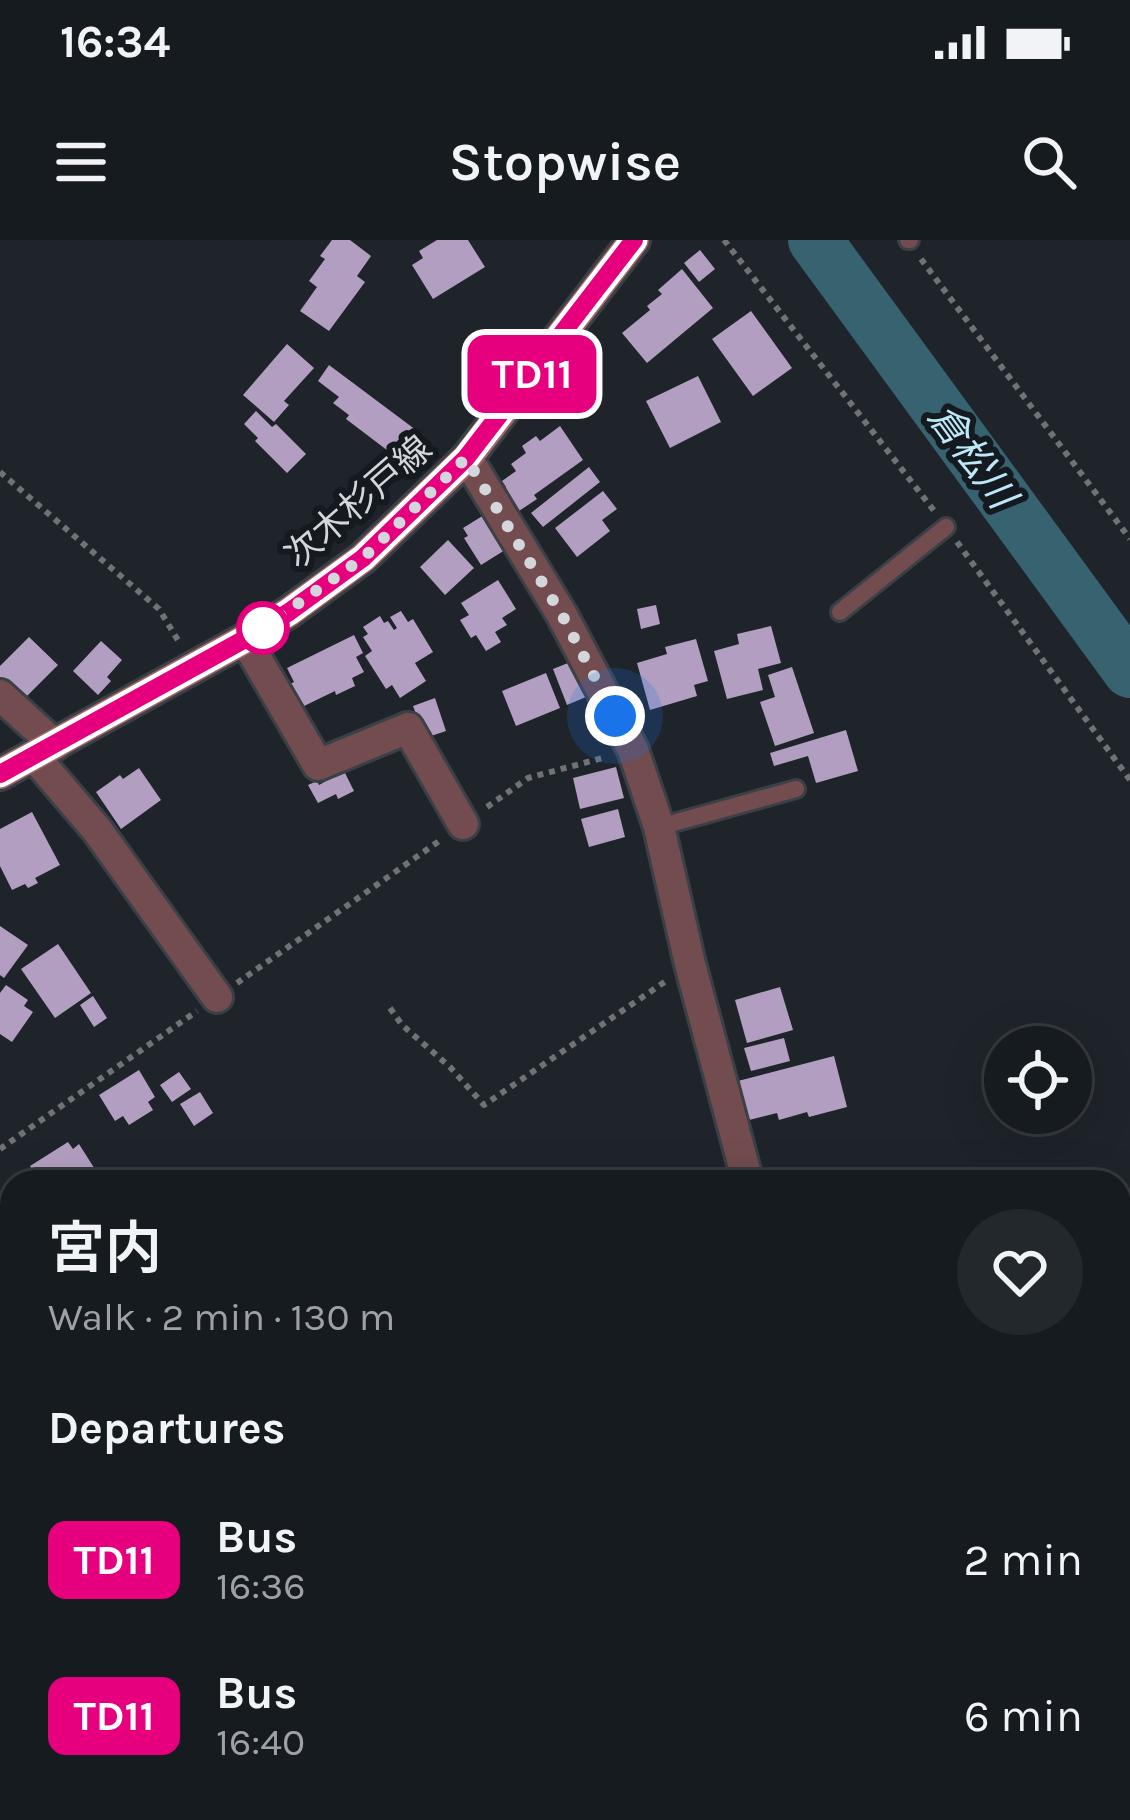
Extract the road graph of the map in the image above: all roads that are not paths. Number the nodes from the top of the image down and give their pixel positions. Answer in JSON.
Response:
{"nodes":[{"id":1,"x":634,"y":240,"type":"edge"},
{"id":2,"x":466,"y":458,"type":"junction"},
{"id":3,"x":946,"y":527,"type":"dead end"},
{"id":4,"x":840,"y":612,"type":"dead end"},
{"id":5,"x":245,"y":639,"type":"junction"},
{"id":6,"x":0,"y":695,"type":"edge"},
{"id":7,"x":45,"y":751,"type":"junction"},
{"id":8,"x":0,"y":774,"type":"edge"},
{"id":9,"x":796,"y":789,"type":"dead end"},
{"id":10,"x":463,"y":824,"type":"road end"},
{"id":11,"x":659,"y":827,"type":"junction"},
{"id":12,"x":217,"y":997,"type":"road end"},
{"id":13,"x":745,"y":1170,"type":"edge"}],
"edges":[{"from":1,"to":2,"type":"main road","name":"次木杉戸線"},
{"from":2,"to":5,"type":"main road","name":"次木杉戸線"},
{"from":2,"to":11,"type":"street"},
{"from":3,"to":4,"type":"lane"},
{"from":5,"to":7,"type":"main road","name":"次木杉戸線"},
{"from":5,"to":10,"type":"street"},
{"from":6,"to":7,"type":"street"},
{"from":7,"to":8,"type":"main road","name":"次木杉戸線"},
{"from":7,"to":12,"type":"street"},
{"from":9,"to":11,"type":"lane"},
{"from":11,"to":13,"type":"street"}]}
